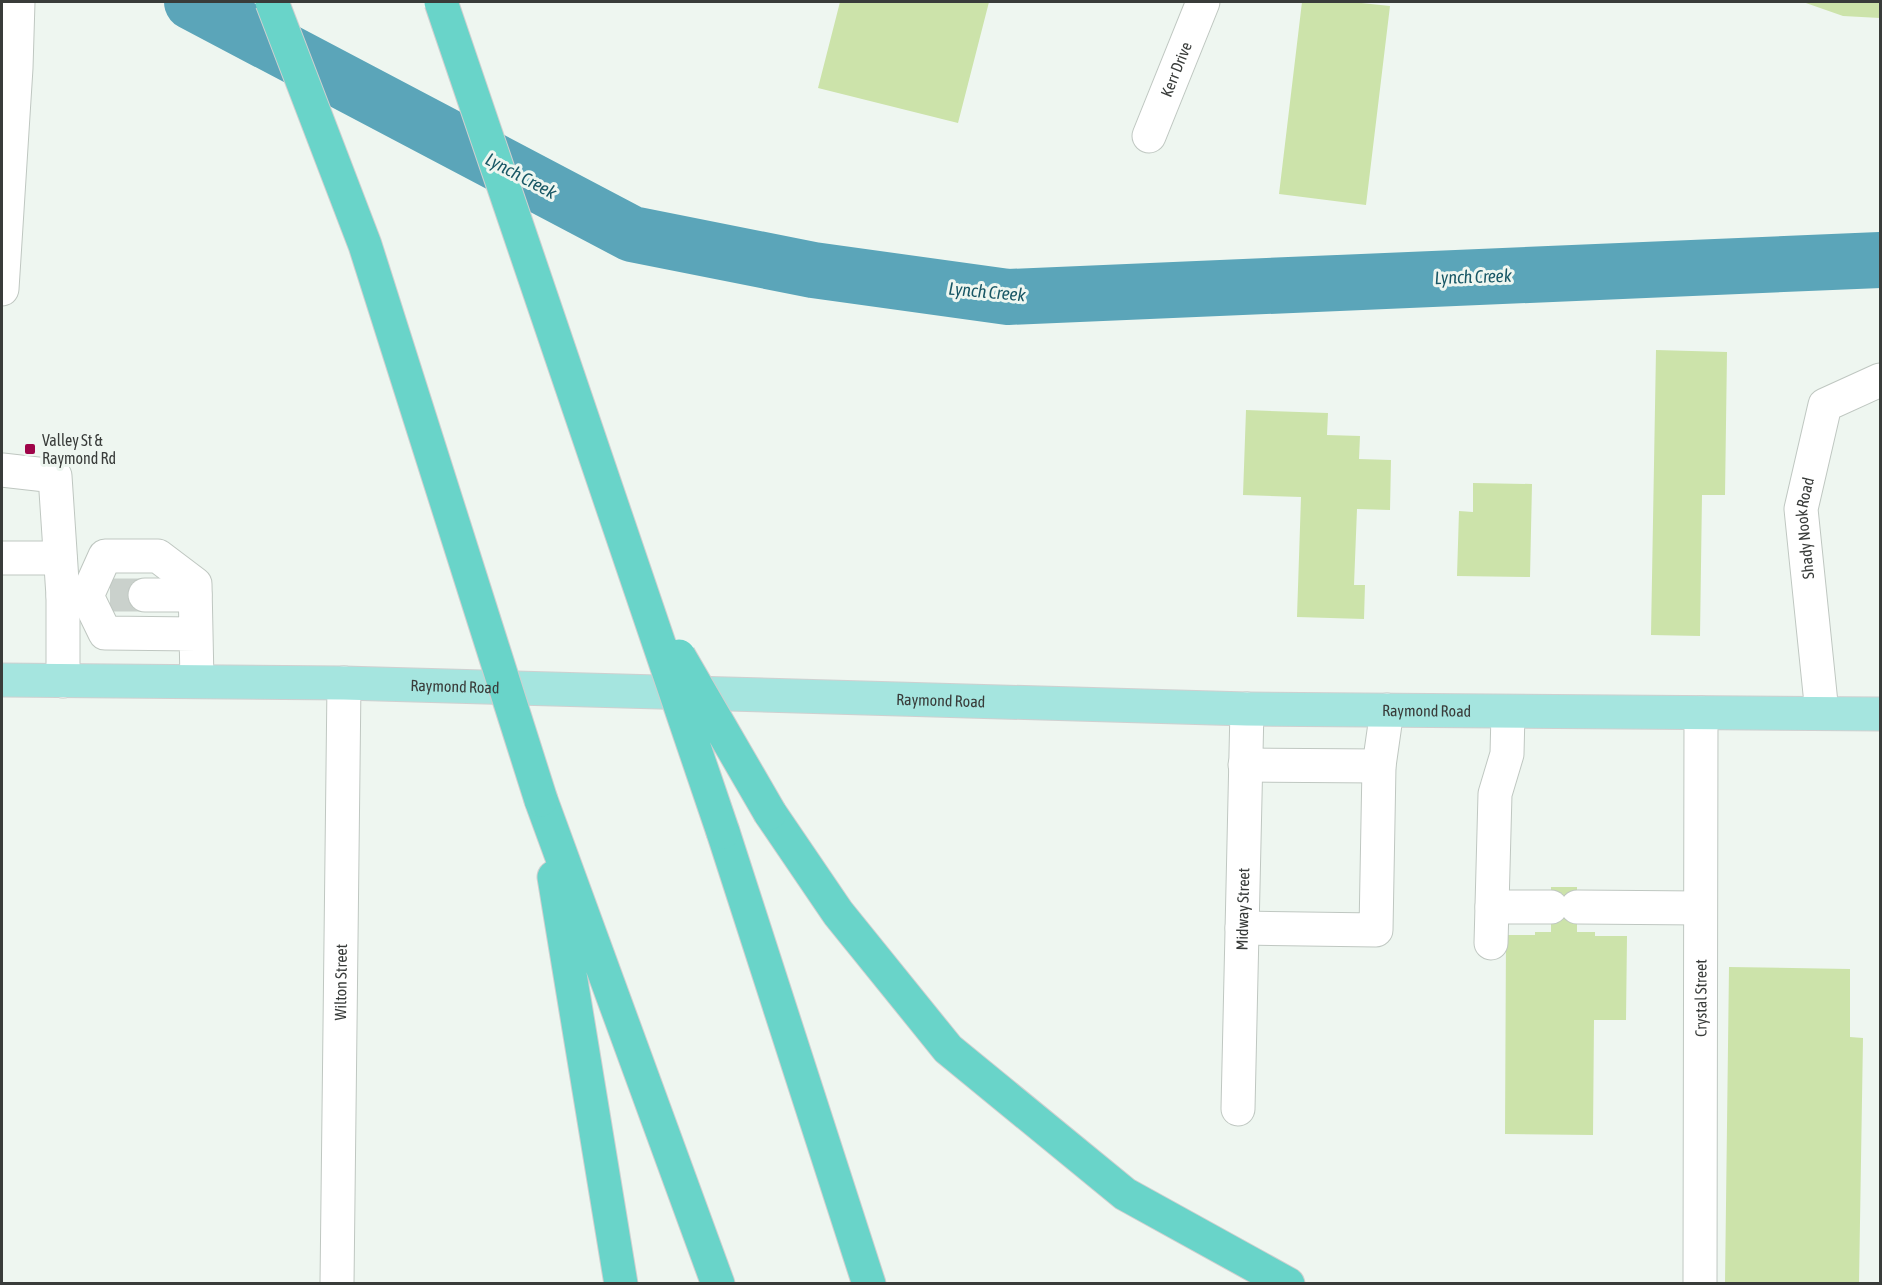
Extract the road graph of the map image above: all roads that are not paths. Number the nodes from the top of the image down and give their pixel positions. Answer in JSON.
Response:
{"nodes":[{"id":1,"x":18,"y":2,"type":"edge"},
{"id":2,"x":272,"y":2,"type":"edge"},
{"id":3,"x":441,"y":2,"type":"edge"},
{"id":4,"x":1203,"y":2,"type":"edge"},
{"id":5,"x":1149,"y":136,"type":"dead end"},
{"id":6,"x":2,"y":289,"type":"edge"},
{"id":7,"x":1881,"y":380,"type":"edge"},
{"id":8,"x":2,"y":470,"type":"edge"},
{"id":9,"x":2,"y":558,"type":"edge"},
{"id":10,"x":60,"y":558,"type":"junction"},
{"id":11,"x":86,"y":596,"type":"junction"},
{"id":12,"x":145,"y":596,"type":"tunnel mouth"},
{"id":13,"x":195,"y":596,"type":"junction"},
{"id":14,"x":643,"y":596,"type":"junction"},
{"id":15,"x":196,"y":634,"type":"junction"},
{"id":16,"x":2,"y":680,"type":"edge"},
{"id":17,"x":63,"y":681,"type":"junction"},
{"id":18,"x":196,"y":681,"type":"junction"},
{"id":19,"x":344,"y":683,"type":"junction"},
{"id":20,"x":1247,"y":710,"type":"junction"},
{"id":21,"x":1387,"y":711,"type":"junction"},
{"id":22,"x":1508,"y":712,"type":"junction"},
{"id":23,"x":1701,"y":712,"type":"junction"},
{"id":24,"x":1822,"y":713,"type":"junction"},
{"id":25,"x":1881,"y":714,"type":"edge"},
{"id":26,"x":1245,"y":765,"type":"junction"},
{"id":27,"x":1379,"y":766,"type":"junction"},
{"id":28,"x":541,"y":800,"type":"junction"},
{"id":29,"x":1492,"y":907,"type":"junction"},
{"id":30,"x":1700,"y":908,"type":"junction"},
{"id":31,"x":1242,"y":928,"type":"junction"},
{"id":32,"x":1491,"y":943,"type":"dead end"},
{"id":33,"x":1238,"y":1109,"type":"dead end"},
{"id":34,"x":611,"y":1223,"type":"junction"},
{"id":35,"x":337,"y":1284,"type":"edge"},
{"id":36,"x":606,"y":1284,"type":"edge"},
{"id":37,"x":621,"y":1284,"type":"edge"},
{"id":38,"x":718,"y":1284,"type":"edge"},
{"id":39,"x":869,"y":1284,"type":"edge"},
{"id":40,"x":1288,"y":1284,"type":"edge"},
{"id":41,"x":1700,"y":1284,"type":"edge"}],
"edges":[{"from":1,"to":6,"type":"street"},
{"from":2,"to":28,"type":"highway","bridge":true},
{"from":3,"to":14,"type":"highway","bridge":true},
{"from":4,"to":5,"type":"street","name":"Kerr Drive"},
{"from":7,"to":24,"type":"street","name":"Shady Nook Road"},
{"from":8,"to":10,"type":"street"},
{"from":9,"to":10,"type":"street"},
{"from":10,"to":11,"type":"street"},
{"from":11,"to":13,"type":"street"},
{"from":11,"to":15,"type":"street"},
{"from":11,"to":17,"type":"street"},
{"from":12,"to":13,"type":"street"},
{"from":13,"to":15,"type":"street"},
{"from":14,"to":39,"type":"highway","bridge":true},
{"from":14,"to":40,"type":"highway","bridge":true},
{"from":15,"to":18,"type":"street"},
{"from":16,"to":17,"type":"main road","name":"Raymond Road"},
{"from":17,"to":18,"type":"main road","name":"Raymond Road"},
{"from":18,"to":19,"type":"main road","name":"Raymond Road"},
{"from":19,"to":20,"type":"main road","name":"Raymond Road"},
{"from":19,"to":35,"type":"street","name":"Wilton Street"},
{"from":20,"to":21,"type":"main road","name":"Raymond Road"},
{"from":20,"to":26,"type":"street","name":"Midway Street"},
{"from":21,"to":22,"type":"main road","name":"Raymond Road"},
{"from":21,"to":27,"type":"street"},
{"from":22,"to":23,"type":"main road","name":"Raymond Road"},
{"from":22,"to":29,"type":"street"},
{"from":23,"to":24,"type":"main road","name":"Raymond Road"},
{"from":23,"to":30,"type":"street","name":"Crystal Street"},
{"from":24,"to":25,"type":"main road","name":"Raymond Road"},
{"from":26,"to":27,"type":"street"},
{"from":26,"to":31,"type":"street","name":"Midway Street"},
{"from":27,"to":31,"type":"street"},
{"from":28,"to":34,"type":"highway"},
{"from":28,"to":38,"type":"highway"},
{"from":29,"to":30,"type":"street"},
{"from":29,"to":32,"type":"street"},
{"from":30,"to":41,"type":"street","name":"Crystal Street"},
{"from":31,"to":33,"type":"street","name":"Midway Street"},
{"from":34,"to":36,"type":"highway"},
{"from":34,"to":37,"type":"highway"}]}
